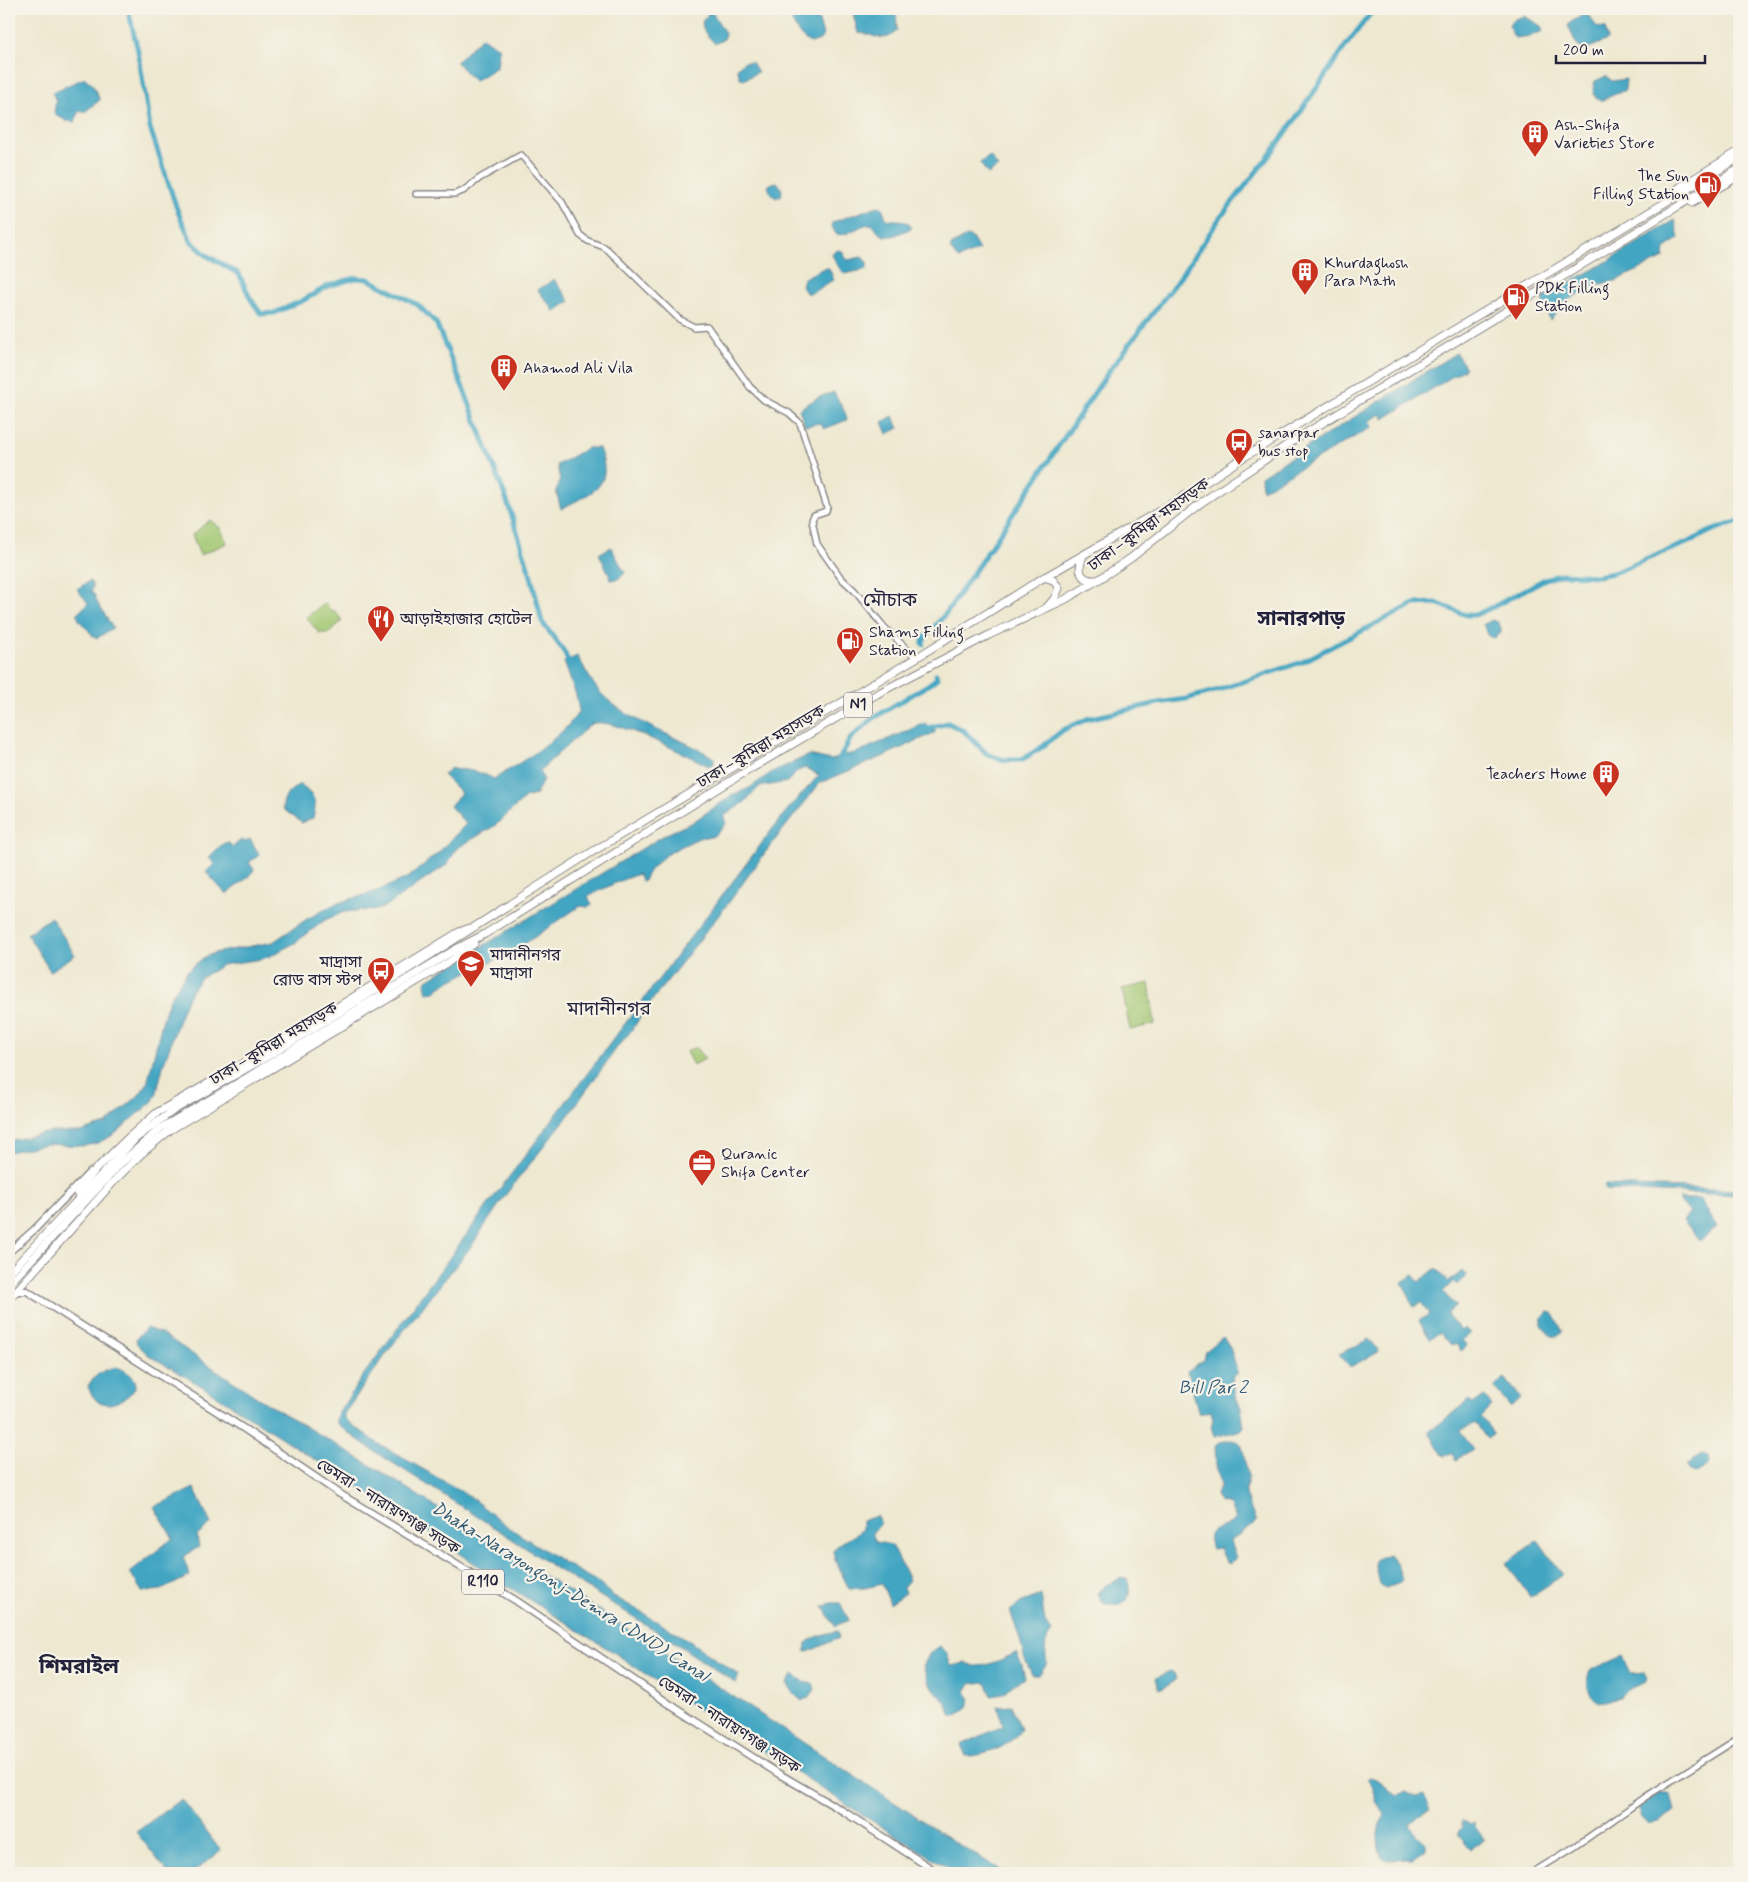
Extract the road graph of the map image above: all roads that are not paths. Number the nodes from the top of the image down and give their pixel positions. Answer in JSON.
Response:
{"nodes":[{"id":1,"x":1739,"y":151,"type":"edge"},
{"id":2,"x":1739,"y":158,"type":"edge"},
{"id":3,"x":1739,"y":169,"type":"edge"},
{"id":4,"x":1739,"y":176,"type":"edge"},
{"id":5,"x":416,"y":194,"type":"dead end"},
{"id":6,"x":1661,"y":205,"type":"junction"},
{"id":7,"x":1669,"y":212,"type":"junction"},
{"id":8,"x":1083,"y":556,"type":"junction"},
{"id":9,"x":1044,"y":577,"type":"junction"},
{"id":10,"x":1098,"y":580,"type":"junction"},
{"id":11,"x":1046,"y":608,"type":"junction"},
{"id":12,"x":916,"y":658,"type":"junction"},
{"id":13,"x":479,"y":925,"type":"junction"},
{"id":14,"x":485,"y":934,"type":"junction"},
{"id":15,"x":95,"y":1170,"type":"junction"},
{"id":16,"x":9,"y":1252,"type":"edge"},
{"id":17,"x":9,"y":1265,"type":"edge"},
{"id":18,"x":9,"y":1273,"type":"edge"},
{"id":19,"x":24,"y":1281,"type":"junction"},
{"id":20,"x":9,"y":1284,"type":"edge"},
{"id":21,"x":16,"y":1291,"type":"junction"},
{"id":22,"x":27,"y":1291,"type":"junction"},
{"id":23,"x":9,"y":1299,"type":"edge"},
{"id":24,"x":1739,"y":1738,"type":"edge"},
{"id":25,"x":938,"y":1873,"type":"edge"},
{"id":26,"x":1532,"y":1873,"type":"edge"}],
"edges":[{"from":1,"to":6,"type":"highway"},
{"from":2,"to":6,"type":"highway","name":"ঢাকা–কুমিল্লা মহাসড়ক","number":"N1"},
{"from":3,"to":7,"type":"highway","name":"ঢাকা–কুমিল্লা মহাসড়ক","number":"N1"},
{"from":4,"to":7,"type":"highway"},
{"from":5,"to":12,"type":"street"},
{"from":6,"to":8,"type":"highway","name":"ঢাকা–কুমিল্লা মহাসড়ক","number":"N1"},
{"from":7,"to":10,"type":"highway","name":"ঢাকা–কুমিল্লা মহাসড়ক","number":"N1"},
{"from":8,"to":9,"type":"highway","name":"ঢাকা–কুমিল্লা মহাসড়ক","number":"N1"},
{"from":8,"to":10,"type":"highway"},
{"from":9,"to":11,"type":"highway"},
{"from":9,"to":12,"type":"highway","name":"ঢাকা–কুমিল্লা মহাসড়ক","number":"N1"},
{"from":10,"to":11,"type":"highway","name":"ঢাকা–কুমিল্লা মহাসড়ক","number":"N1"},
{"from":11,"to":14,"type":"highway","name":"ঢাকা–কুমিল্লা মহাসড়ক","number":"N1"},
{"from":12,"to":13,"type":"highway","name":"ঢাকা–কুমিল্লা মহাসড়ক","number":"N1"},
{"from":13,"to":15,"type":"highway"},
{"from":13,"to":18,"type":"highway","name":"ঢাকা–কুমিল্লা মহাসড়ক","number":"N1"},
{"from":14,"to":19,"type":"highway"},
{"from":14,"to":20,"type":"highway","name":"ঢাকা–কুমিল্লা মহাসড়ক","number":"N1"},
{"from":15,"to":16,"type":"main road"},
{"from":15,"to":17,"type":"highway"},
{"from":19,"to":21,"type":"highway"},
{"from":19,"to":22,"type":"main road"},
{"from":21,"to":22,"type":"main road"},
{"from":21,"to":23,"type":"highway"},
{"from":22,"to":25,"type":"main road","name":"ডেমরা - নারায়ণগঞ্জ সড়ক","number":"R110"},
{"from":24,"to":26,"type":"street"}]}
